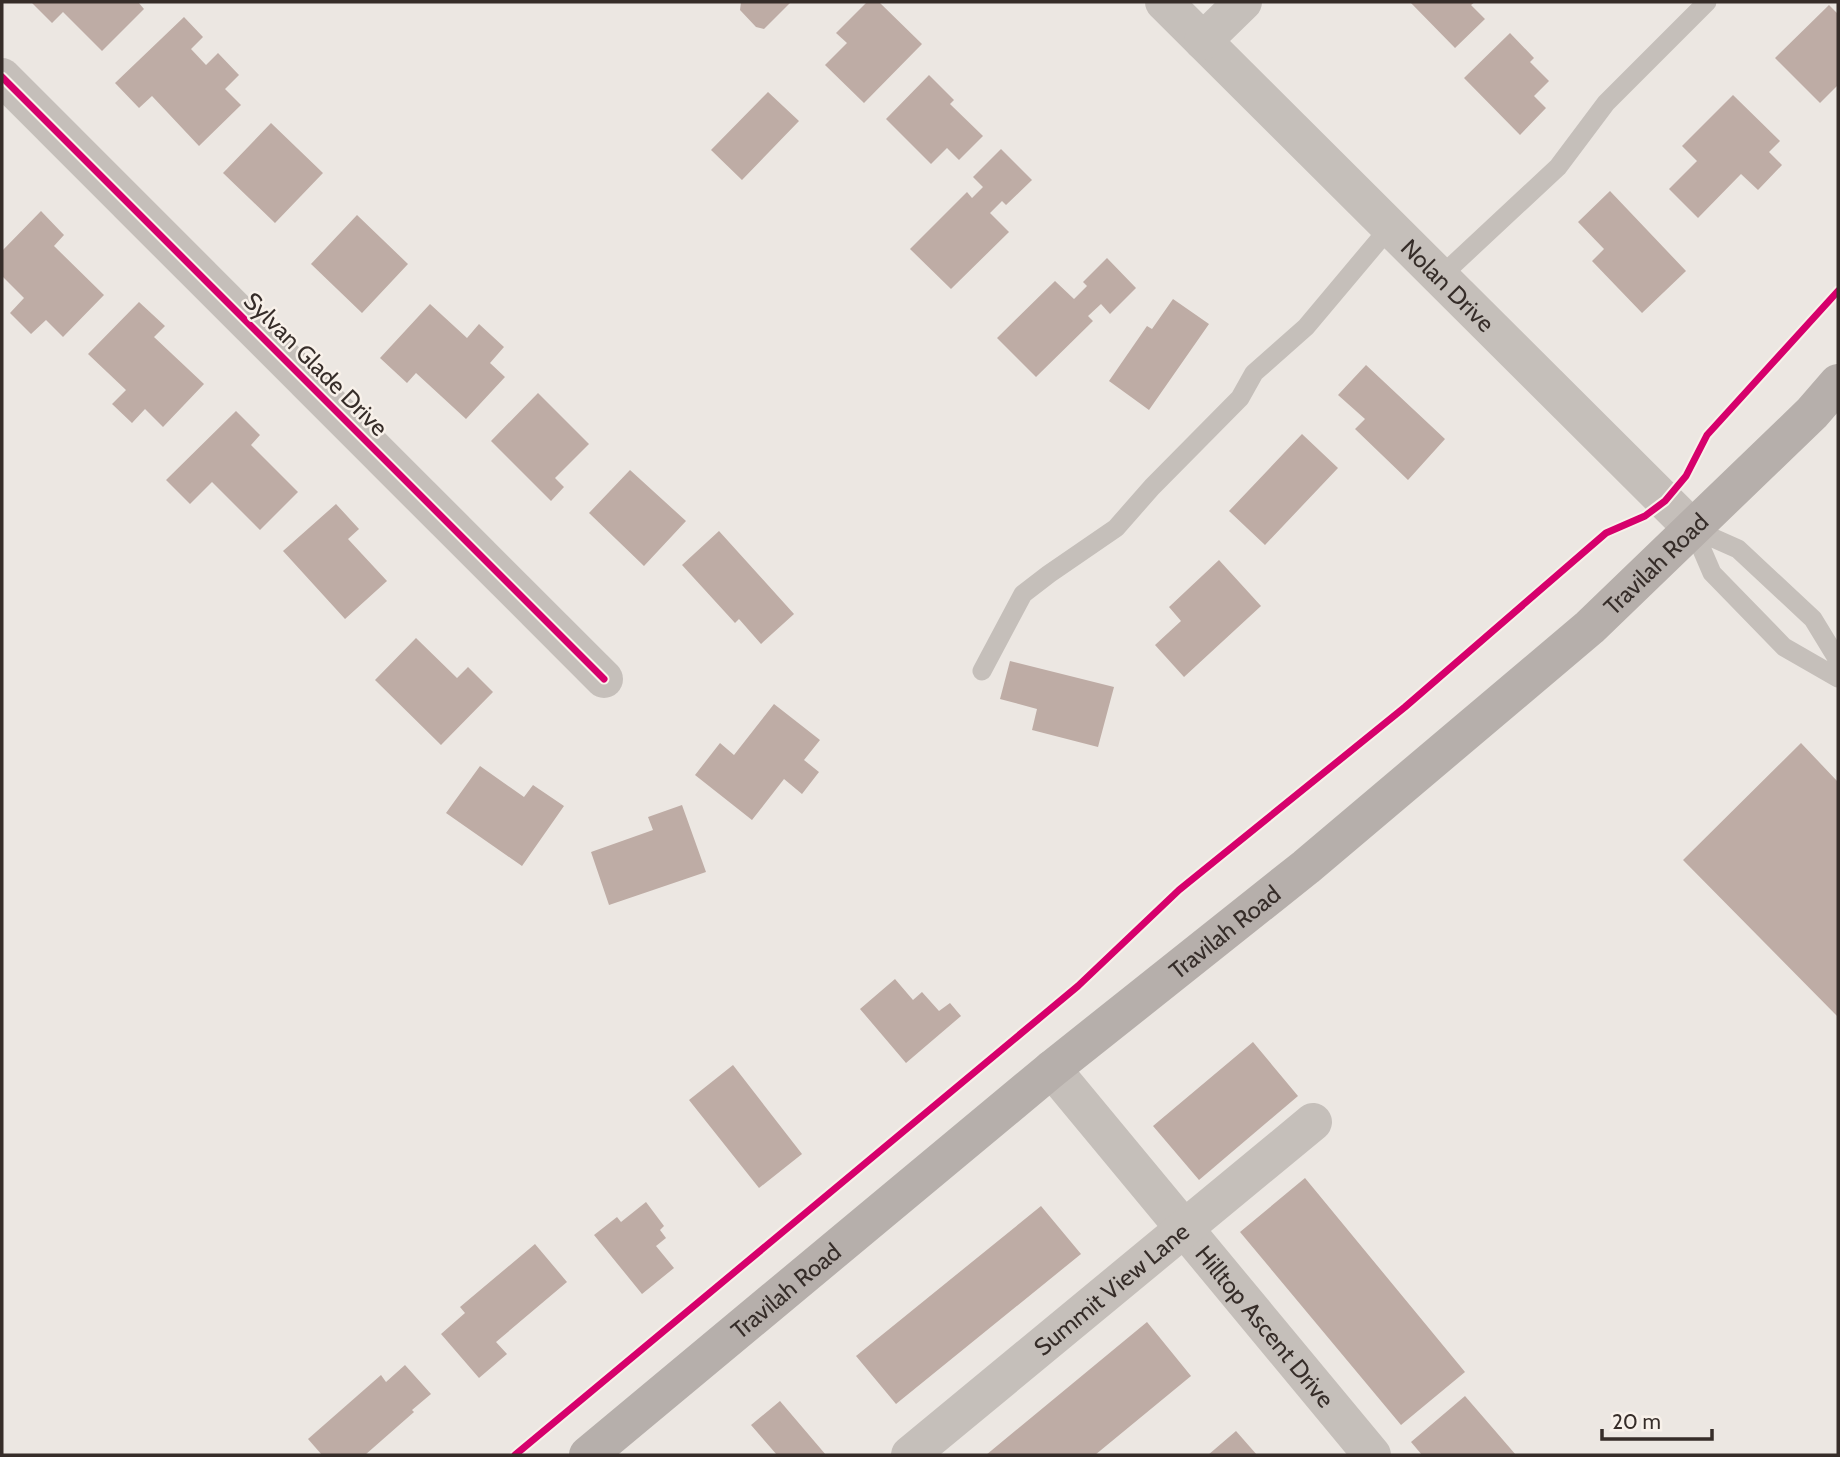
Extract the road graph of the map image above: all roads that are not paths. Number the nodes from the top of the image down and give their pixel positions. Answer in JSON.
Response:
{"nodes":[{"id":1,"x":1164,"y":2,"type":"edge"},
{"id":2,"x":1243,"y":2,"type":"edge"},
{"id":3,"x":1707,"y":2,"type":"edge"},
{"id":4,"x":1203,"y":41,"type":"junction"},
{"id":5,"x":2,"y":77,"type":"edge"},
{"id":6,"x":1390,"y":227,"type":"junction"},
{"id":7,"x":1440,"y":277,"type":"junction"},
{"id":8,"x":1838,"y":383,"type":"edge"},
{"id":9,"x":1693,"y":529,"type":"junction"},
{"id":10,"x":1838,"y":660,"type":"edge"},
{"id":11,"x":982,"y":671,"type":"dead end"},
{"id":12,"x":1838,"y":678,"type":"edge"},
{"id":13,"x":604,"y":679,"type":"dead end"},
{"id":14,"x":1052,"y":1069,"type":"junction"},
{"id":15,"x":1313,"y":1122,"type":"dead end"},
{"id":16,"x":1184,"y":1228,"type":"junction"},
{"id":17,"x":588,"y":1455,"type":"edge"},
{"id":18,"x":911,"y":1455,"type":"edge"},
{"id":19,"x":1370,"y":1455,"type":"edge"}],
"edges":[{"from":1,"to":4,"type":"street","name":"Nolan Drive"},
{"from":2,"to":4,"type":"street"},
{"from":3,"to":7,"type":"lane"},
{"from":4,"to":6,"type":"street","name":"Nolan Drive"},
{"from":5,"to":13,"type":"street","name":"Sylvan Glade Drive"},
{"from":6,"to":7,"type":"street","name":"Nolan Drive"},
{"from":6,"to":11,"type":"lane"},
{"from":7,"to":9,"type":"street","name":"Nolan Drive"},
{"from":8,"to":9,"type":"main road","name":"Travilah Road"},
{"from":9,"to":10,"type":"lane"},
{"from":9,"to":12,"type":"lane"},
{"from":9,"to":14,"type":"main road","name":"Travilah Road"},
{"from":14,"to":16,"type":"street","name":"Hilltop Ascent Drive"},
{"from":14,"to":17,"type":"main road","name":"Travilah Road"},
{"from":15,"to":16,"type":"street","name":"Summit View Lane"},
{"from":16,"to":18,"type":"street","name":"Summit View Lane"},
{"from":16,"to":19,"type":"street","name":"Hilltop Ascent Drive"}]}
